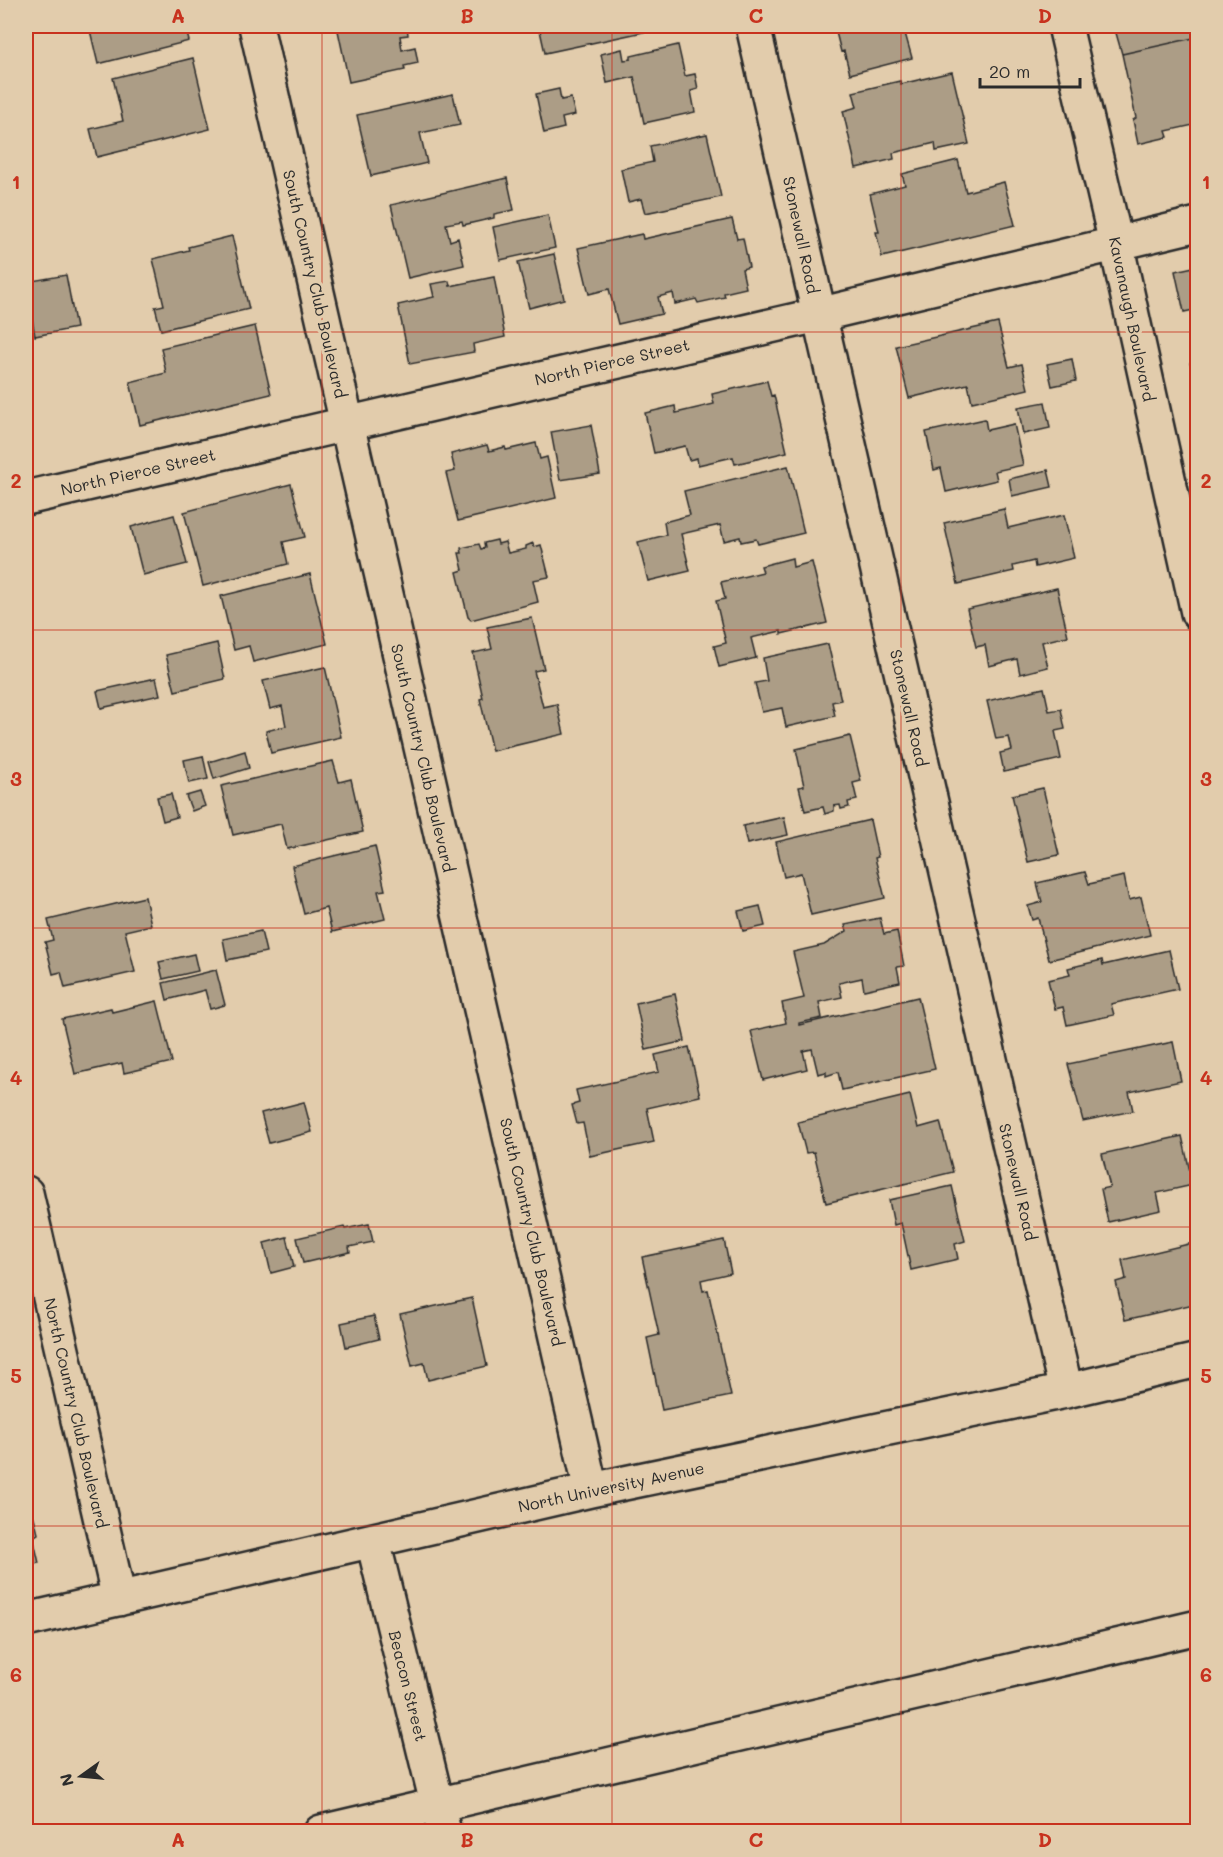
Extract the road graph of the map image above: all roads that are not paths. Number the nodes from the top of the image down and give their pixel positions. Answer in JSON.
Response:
{"nodes":[{"id":1,"x":256,"y":26,"type":"edge"},
{"id":2,"x":753,"y":26,"type":"edge"},
{"id":3,"x":1065,"y":26,"type":"edge"},
{"id":4,"x":1197,"y":224,"type":"edge"},
{"id":5,"x":1116,"y":243,"type":"junction"},
{"id":6,"x":818,"y":315,"type":"junction"},
{"id":7,"x":346,"y":423,"type":"junction"},
{"id":8,"x":26,"y":498,"type":"edge"},
{"id":9,"x":1197,"y":613,"type":"edge"},
{"id":10,"x":26,"y":1193,"type":"edge"},
{"id":11,"x":1197,"y":1360,"type":"edge"},
{"id":12,"x":1066,"y":1391,"type":"junction"},
{"id":13,"x":591,"y":1490,"type":"junction"},
{"id":14,"x":373,"y":1542,"type":"junction"},
{"id":15,"x":119,"y":1599,"type":"junction"},
{"id":16,"x":26,"y":1620,"type":"edge"},
{"id":17,"x":1197,"y":1627,"type":"edge"},
{"id":18,"x":441,"y":1818,"type":"edge"},
{"id":19,"x":321,"y":1832,"type":"edge"}],
"edges":[{"from":1,"to":7,"type":"street","name":"South Country Club Boulevard"},
{"from":2,"to":6,"type":"street","name":"Stonewall Road"},
{"from":3,"to":5,"type":"street","name":"Kavanaugh Boulevard"},
{"from":4,"to":5,"type":"street","name":"North Pierce Street"},
{"from":5,"to":6,"type":"street","name":"North Pierce Street"},
{"from":5,"to":9,"type":"street","name":"Kavanaugh Boulevard"},
{"from":6,"to":7,"type":"street","name":"North Pierce Street"},
{"from":6,"to":12,"type":"street","name":"Stonewall Road"},
{"from":7,"to":8,"type":"street","name":"North Pierce Street"},
{"from":7,"to":13,"type":"street","name":"South Country Club Boulevard"},
{"from":10,"to":15,"type":"street","name":"North Country Club Boulevard"},
{"from":11,"to":12,"type":"street","name":"North University Avenue"},
{"from":12,"to":13,"type":"street","name":"North University Avenue"},
{"from":13,"to":14,"type":"street","name":"North University Avenue"},
{"from":14,"to":15,"type":"street","name":"North University Avenue"},
{"from":14,"to":18,"type":"street","name":"Beacon Street"},
{"from":15,"to":16,"type":"street","name":"North University Avenue"},
{"from":17,"to":18,"type":"street"},
{"from":18,"to":19,"type":"street"}]}
